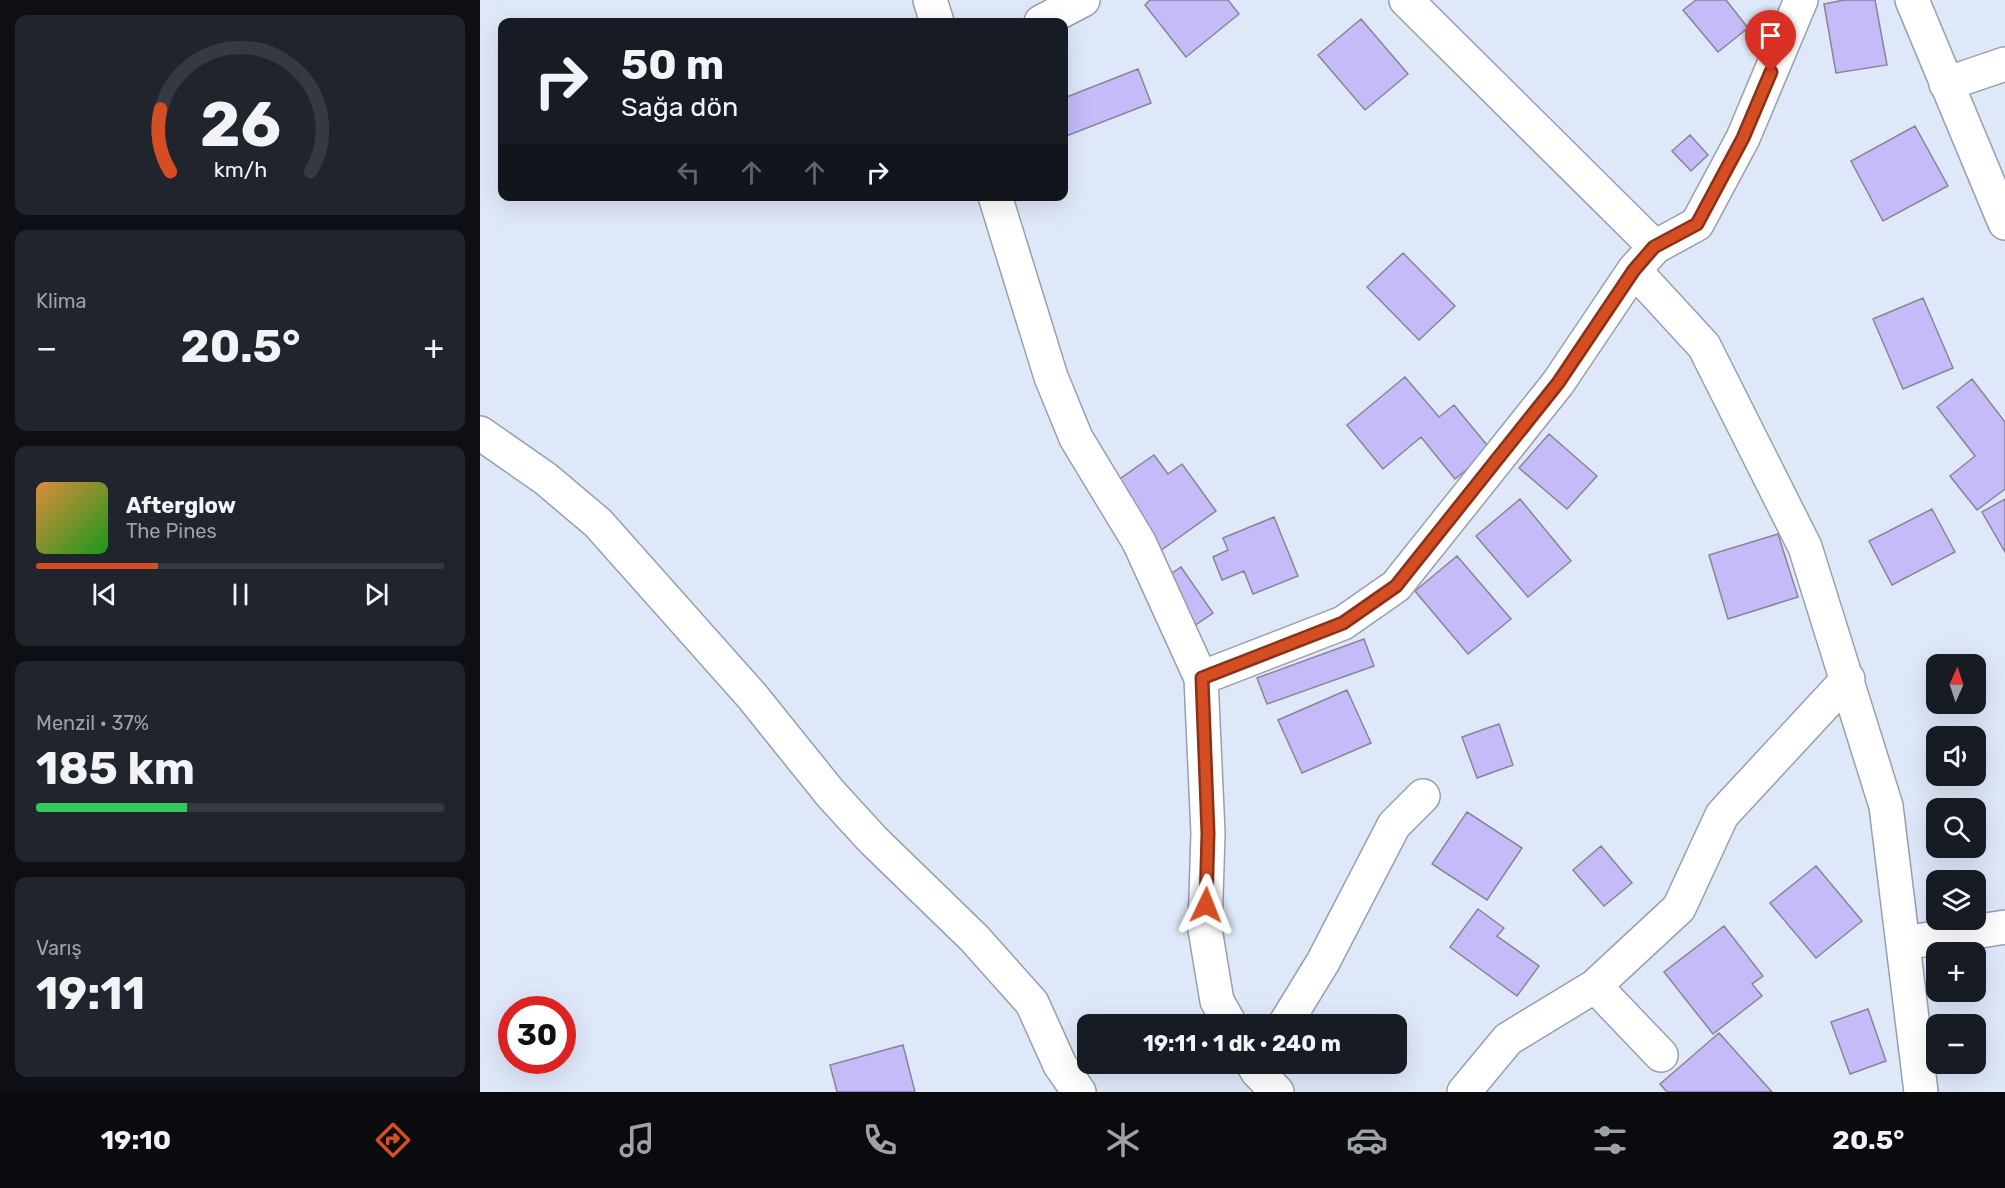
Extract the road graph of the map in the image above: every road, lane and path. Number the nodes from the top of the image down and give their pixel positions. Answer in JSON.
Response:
{"nodes":[{"id":1,"x":930,"y":0,"type":"edge"},
{"id":2,"x":1083,"y":0,"type":"edge"},
{"id":3,"x":1406,"y":0,"type":"edge"},
{"id":4,"x":1801,"y":0,"type":"edge"},
{"id":5,"x":1912,"y":0,"type":"edge"},
{"id":6,"x":936,"y":18,"type":"edge"},
{"id":7,"x":1049,"y":18,"type":"edge"},
{"id":8,"x":2005,"y":64,"type":"edge"},
{"id":9,"x":1946,"y":84,"type":"junction"},
{"id":10,"x":997,"y":201,"type":"edge"},
{"id":11,"x":2005,"y":223,"type":"edge"},
{"id":12,"x":1644,"y":258,"type":"junction"},
{"id":13,"x":480,"y":433,"type":"edge"},
{"id":14,"x":1202,"y":678,"type":"junction"},
{"id":15,"x":1848,"y":679,"type":"junction"},
{"id":16,"x":1423,"y":796,"type":"dead end"},
{"id":17,"x":2005,"y":927,"type":"edge"},
{"id":18,"x":1904,"y":943,"type":"junction"},
{"id":19,"x":1595,"y":986,"type":"junction"},
{"id":20,"x":1224,"y":1014,"type":"edge"},
{"id":21,"x":1291,"y":1014,"type":"edge"},
{"id":22,"x":1661,"y":1055,"type":"dead end"},
{"id":23,"x":1079,"y":1092,"type":"edge"},
{"id":24,"x":1464,"y":1092,"type":"edge"},
{"id":25,"x":1921,"y":1092,"type":"edge"}],
"edges":[{"from":1,"to":6,"type":"street"},
{"from":2,"to":7,"type":"street"},
{"from":3,"to":12,"type":"street"},
{"from":4,"to":12,"type":"street"},
{"from":5,"to":9,"type":"street"},
{"from":8,"to":9,"type":"street"},
{"from":9,"to":11,"type":"street"},
{"from":10,"to":14,"type":"street"},
{"from":12,"to":14,"type":"street"},
{"from":12,"to":15,"type":"street"},
{"from":13,"to":23,"type":"street"},
{"from":14,"to":20,"type":"street"},
{"from":15,"to":18,"type":"street"},
{"from":15,"to":19,"type":"street"},
{"from":16,"to":21,"type":"street"},
{"from":17,"to":18,"type":"street"},
{"from":18,"to":25,"type":"street"},
{"from":19,"to":22,"type":"street"},
{"from":19,"to":24,"type":"street"}]}
